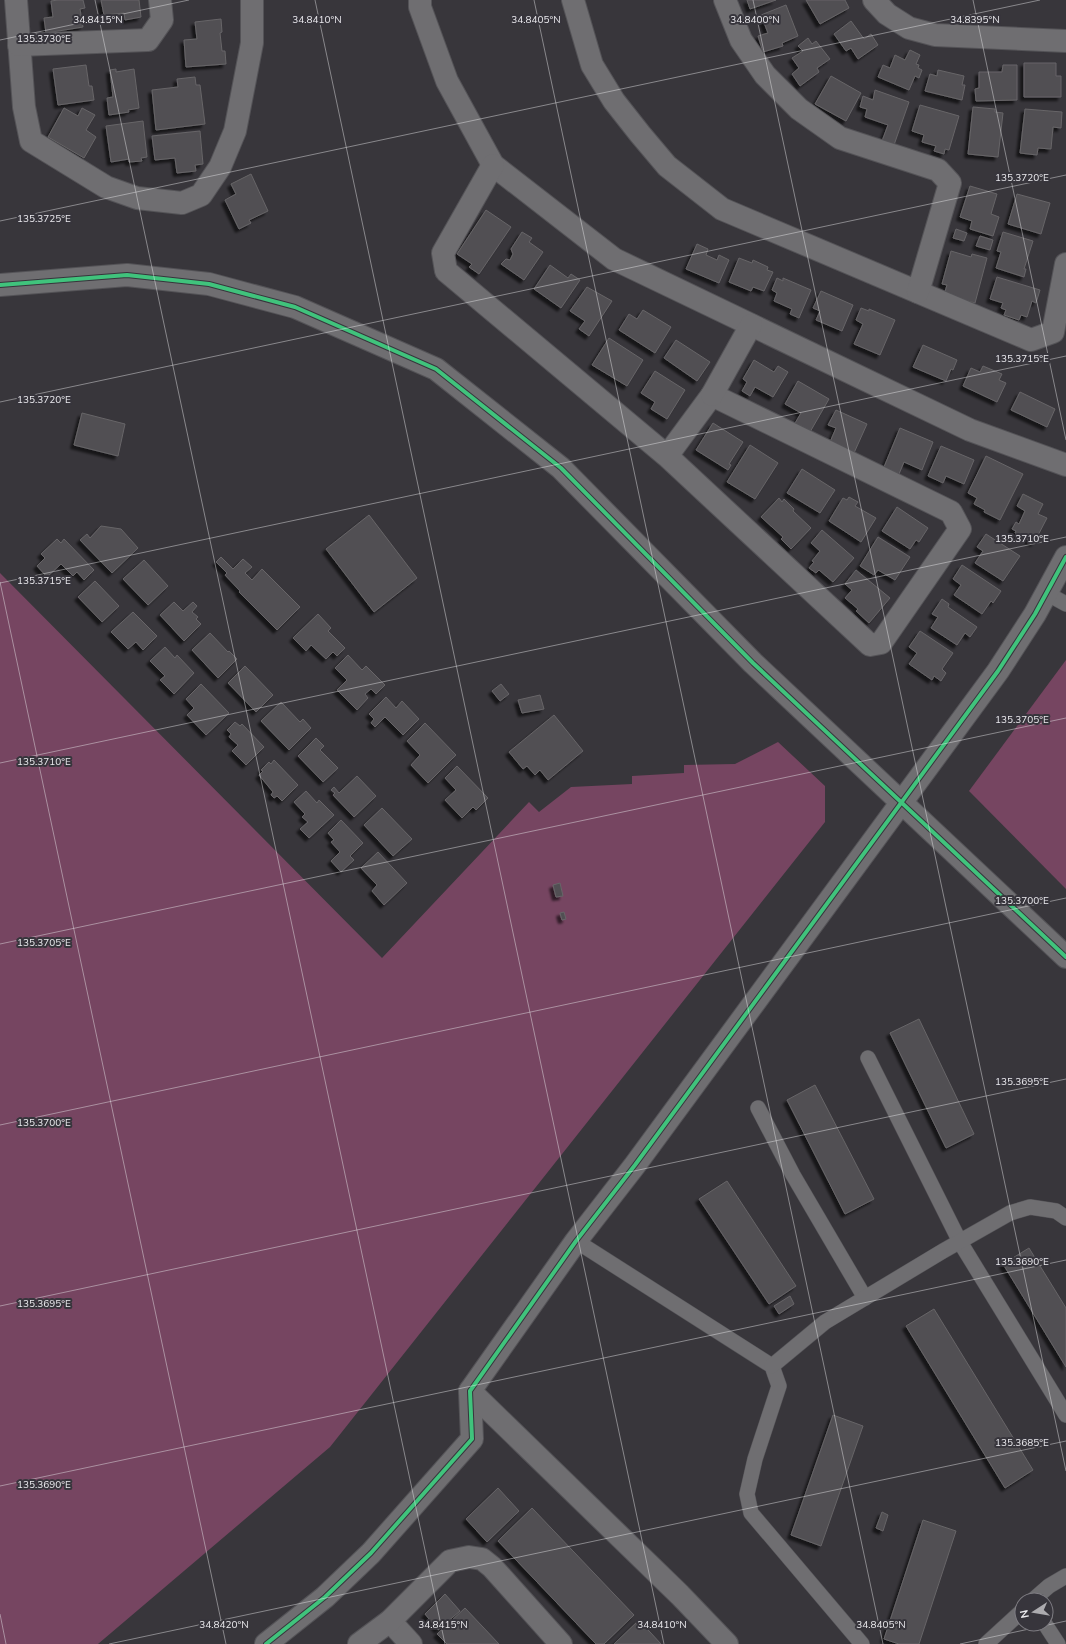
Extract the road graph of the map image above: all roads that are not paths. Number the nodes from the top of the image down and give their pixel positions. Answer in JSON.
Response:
{"nodes":[{"id":1,"x":16,"y":0,"type":"edge"},
{"id":2,"x":160,"y":0,"type":"edge"},
{"id":3,"x":252,"y":0,"type":"edge"},
{"id":4,"x":420,"y":0,"type":"edge"},
{"id":5,"x":573,"y":0,"type":"edge"},
{"id":6,"x":725,"y":0,"type":"edge"},
{"id":7,"x":874,"y":0,"type":"edge"},
{"id":8,"x":1066,"y":41,"type":"edge"},
{"id":9,"x":19,"y":44,"type":"junction"},
{"id":10,"x":493,"y":165,"type":"junction"},
{"id":11,"x":1066,"y":264,"type":"edge"},
{"id":12,"x":0,"y":285,"type":"edge"},
{"id":13,"x":918,"y":292,"type":"junction"},
{"id":14,"x":751,"y":325,"type":"junction"},
{"id":15,"x":712,"y":395,"type":"junction"},
{"id":16,"x":667,"y":456,"type":"junction"},
{"id":17,"x":1066,"y":465,"type":"edge"},
{"id":18,"x":1066,"y":557,"type":"edge"},
{"id":19,"x":1046,"y":593,"type":"junction"},
{"id":20,"x":1066,"y":604,"type":"edge"},
{"id":21,"x":902,"y":803,"type":"junction"},
{"id":22,"x":1066,"y":957,"type":"edge"},
{"id":23,"x":868,"y":1058,"type":"dead end"},
{"id":24,"x":758,"y":1108,"type":"dead end"},
{"id":25,"x":1066,"y":1218,"type":"edge"},
{"id":26,"x":576,"y":1241,"type":"junction"},
{"id":27,"x":960,"y":1242,"type":"junction"},
{"id":28,"x":865,"y":1298,"type":"junction"},
{"id":29,"x":772,"y":1366,"type":"junction"},
{"id":30,"x":470,"y":1391,"type":"junction"},
{"id":31,"x":1066,"y":1415,"type":"edge"},
{"id":32,"x":1066,"y":1576,"type":"edge"},
{"id":33,"x":1043,"y":1592,"type":"edge"},
{"id":34,"x":1014,"y":1618,"type":"edge"},
{"id":35,"x":390,"y":1621,"type":"junction"},
{"id":36,"x":1050,"y":1632,"type":"edge"},
{"id":37,"x":266,"y":1644,"type":"edge"},
{"id":38,"x":358,"y":1644,"type":"edge"},
{"id":39,"x":411,"y":1644,"type":"edge"},
{"id":40,"x":561,"y":1644,"type":"edge"},
{"id":41,"x":727,"y":1644,"type":"edge"},
{"id":42,"x":862,"y":1644,"type":"edge"},
{"id":43,"x":986,"y":1644,"type":"edge"},
{"id":44,"x":1058,"y":1644,"type":"edge"}],
"edges":[{"from":1,"to":9,"type":"street"},
{"from":2,"to":9,"type":"street"},
{"from":3,"to":9,"type":"street"},
{"from":4,"to":10,"type":"street"},
{"from":5,"to":13,"type":"street"},
{"from":6,"to":13,"type":"street"},
{"from":7,"to":8,"type":"street"},
{"from":10,"to":14,"type":"street"},
{"from":10,"to":16,"type":"street"},
{"from":11,"to":13,"type":"street"},
{"from":12,"to":21,"type":"street"},
{"from":14,"to":15,"type":"street"},
{"from":14,"to":17,"type":"street"},
{"from":15,"to":16,"type":"street"},
{"from":15,"to":16,"type":"street"},
{"from":18,"to":19,"type":"street"},
{"from":19,"to":20,"type":"lane"},
{"from":19,"to":21,"type":"street"},
{"from":21,"to":22,"type":"street"},
{"from":21,"to":26,"type":"street"},
{"from":23,"to":27,"type":"lane"},
{"from":24,"to":28,"type":"lane"},
{"from":25,"to":27,"type":"lane"},
{"from":26,"to":29,"type":"lane"},
{"from":26,"to":30,"type":"street"},
{"from":27,"to":28,"type":"lane"},
{"from":27,"to":31,"type":"lane"},
{"from":28,"to":29,"type":"lane"},
{"from":29,"to":42,"type":"lane"},
{"from":30,"to":37,"type":"street"},
{"from":30,"to":41,"type":"street"},
{"from":32,"to":33,"type":"lane"},
{"from":34,"to":43,"type":"lane"},
{"from":35,"to":38,"type":"street"},
{"from":35,"to":39,"type":"street"},
{"from":35,"to":40,"type":"street"},
{"from":36,"to":44,"type":"lane"}]}
